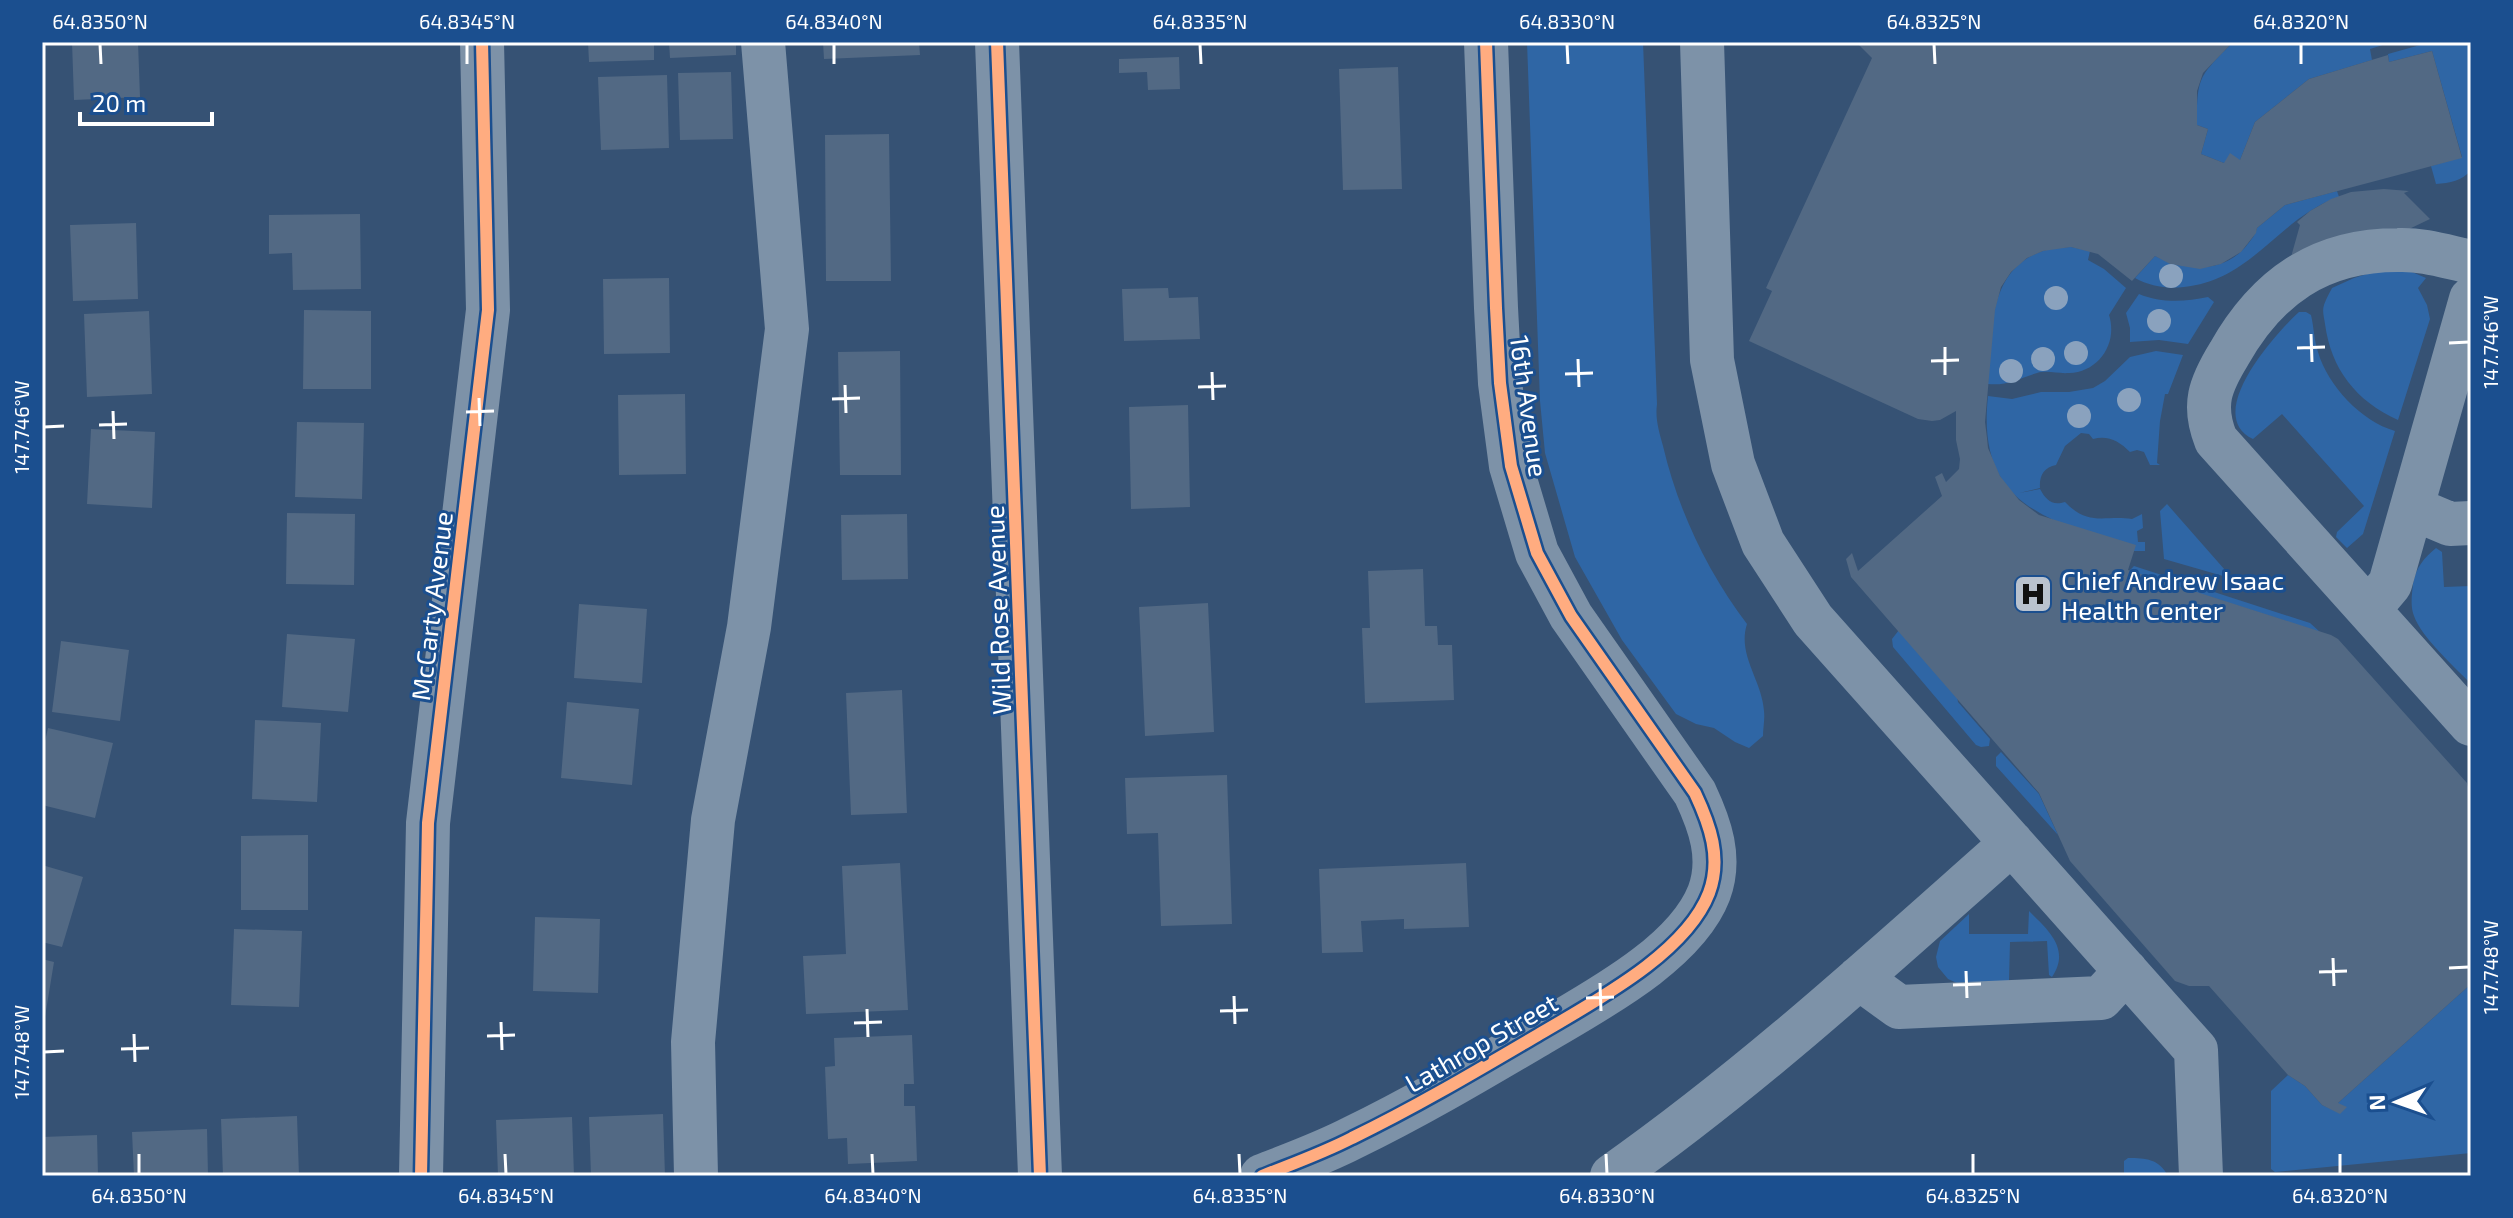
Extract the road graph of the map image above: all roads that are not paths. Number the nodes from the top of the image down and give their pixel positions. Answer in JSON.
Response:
{"nodes":[{"id":1,"x":482,"y":42,"type":"edge"},
{"id":2,"x":763,"y":42,"type":"edge"},
{"id":3,"x":997,"y":42,"type":"edge"},
{"id":4,"x":1486,"y":42,"type":"edge"},
{"id":5,"x":1702,"y":42,"type":"edge"},
{"id":6,"x":2471,"y":262,"type":"edge"},
{"id":7,"x":2471,"y":299,"type":"edge"},
{"id":8,"x":2412,"y":508,"type":"junction"},
{"id":9,"x":2471,"y":523,"type":"edge"},
{"id":10,"x":2369,"y":609,"type":"junction"},
{"id":11,"x":2471,"y":724,"type":"edge"},
{"id":12,"x":2012,"y":843,"type":"junction"},
{"id":13,"x":1715,"y":866,"type":"joint"},
{"id":14,"x":2126,"y":971,"type":"junction"},
{"id":15,"x":1859,"y":978,"type":"junction"},
{"id":16,"x":421,"y":1176,"type":"edge"},
{"id":17,"x":696,"y":1176,"type":"edge"},
{"id":18,"x":1040,"y":1176,"type":"edge"},
{"id":19,"x":1262,"y":1176,"type":"edge"},
{"id":20,"x":1612,"y":1176,"type":"edge"},
{"id":21,"x":2201,"y":1176,"type":"edge"}],
"edges":[{"from":1,"to":16,"type":"street","name":"McCarty Avenue"},
{"from":2,"to":17,"type":"street"},
{"from":3,"to":18,"type":"street","name":"Wild Rose Avenue"},
{"from":4,"to":13,"type":"street","name":"16th Avenue"},
{"from":5,"to":12,"type":"street"},
{"from":6,"to":10,"type":"street"},
{"from":7,"to":8,"type":"street"},
{"from":8,"to":9,"type":"street"},
{"from":8,"to":10,"type":"street"},
{"from":10,"to":11,"type":"street"},
{"from":12,"to":14,"type":"street"},
{"from":12,"to":15,"type":"street"},
{"from":13,"to":19,"type":"street","name":"Lathrop Street"},
{"from":14,"to":15,"type":"street"},
{"from":14,"to":21,"type":"street"},
{"from":15,"to":20,"type":"street"}]}
